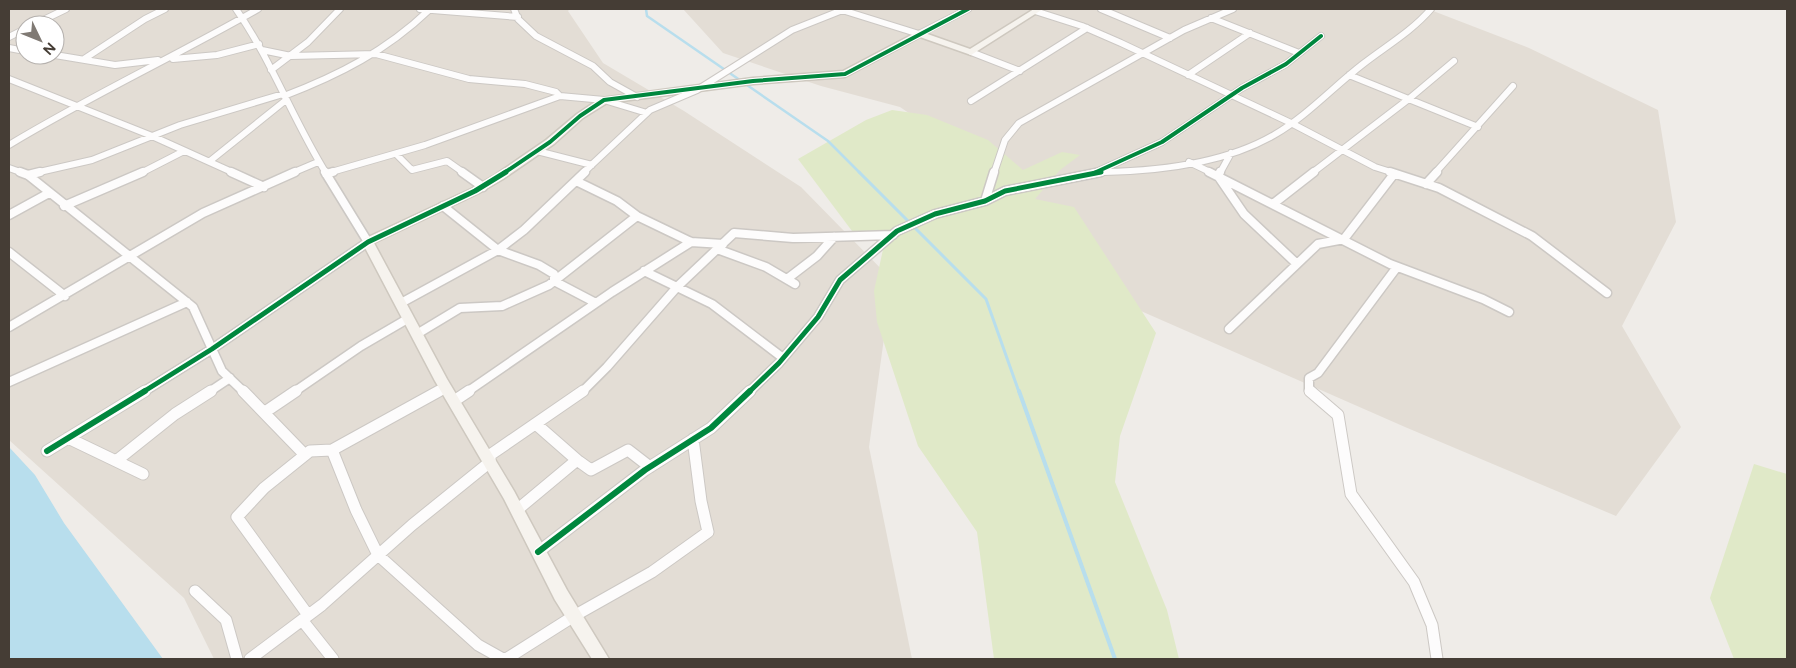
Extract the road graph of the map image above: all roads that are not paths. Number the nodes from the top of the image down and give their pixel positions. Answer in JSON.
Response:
{"nodes":[{"id":1,"x":65,"y":9,"type":"edge"},
{"id":2,"x":165,"y":9,"type":"edge"},
{"id":3,"x":236,"y":9,"type":"edge"},
{"id":4,"x":258,"y":9,"type":"edge"},
{"id":5,"x":340,"y":9,"type":"edge"},
{"id":6,"x":420,"y":9,"type":"edge"},
{"id":7,"x":514,"y":9,"type":"edge"},
{"id":8,"x":843,"y":9,"type":"edge"},
{"id":9,"x":968,"y":9,"type":"edge"},
{"id":10,"x":1101,"y":9,"type":"edge"},
{"id":11,"x":1233,"y":9,"type":"edge"},
{"id":12,"x":1431,"y":9,"type":"edge"},
{"id":13,"x":429,"y":10,"type":"junction"},
{"id":14,"x":1037,"y":10,"type":"edge"},
{"id":15,"x":53,"y":15,"type":"edge"},
{"id":16,"x":518,"y":17,"type":"junction"},
{"id":17,"x":242,"y":18,"type":"junction"},
{"id":18,"x":1211,"y":18,"type":"junction"},
{"id":19,"x":1087,"y":28,"type":"junction"},
{"id":20,"x":1250,"y":33,"type":"junction"},
{"id":21,"x":919,"y":34,"type":"junction"},
{"id":22,"x":1321,"y":36,"type":"dead end"},
{"id":23,"x":1170,"y":38,"type":"junction"},
{"id":24,"x":260,"y":47,"type":"junction"},
{"id":25,"x":971,"y":52,"type":"junction"},
{"id":26,"x":1142,"y":53,"type":"junction"},
{"id":27,"x":1299,"y":53,"type":"junction"},
{"id":28,"x":376,"y":54,"type":"junction"},
{"id":29,"x":65,"y":56,"type":"edge"},
{"id":30,"x":290,"y":56,"type":"junction"},
{"id":31,"x":84,"y":59,"type":"junction"},
{"id":32,"x":166,"y":59,"type":"junction"},
{"id":33,"x":1454,"y":61,"type":"dead end"},
{"id":34,"x":271,"y":70,"type":"junction"},
{"id":35,"x":1020,"y":71,"type":"junction"},
{"id":36,"x":1188,"y":75,"type":"junction"},
{"id":37,"x":1349,"y":75,"type":"junction"},
{"id":38,"x":9,"y":79,"type":"edge"},
{"id":39,"x":1513,"y":86,"type":"dead end"},
{"id":40,"x":697,"y":90,"type":"junction"},
{"id":41,"x":1231,"y":95,"type":"junction"},
{"id":42,"x":284,"y":96,"type":"junction"},
{"id":43,"x":560,"y":96,"type":"junction"},
{"id":44,"x":637,"y":97,"type":"junction"},
{"id":45,"x":604,"y":100,"type":"junction"},
{"id":46,"x":1410,"y":100,"type":"junction"},
{"id":47,"x":971,"y":102,"type":"dead end"},
{"id":48,"x":76,"y":105,"type":"junction"},
{"id":49,"x":647,"y":113,"type":"junction"},
{"id":50,"x":1291,"y":123,"type":"junction"},
{"id":51,"x":1478,"y":127,"type":"junction"},
{"id":52,"x":152,"y":136,"type":"junction"},
{"id":53,"x":9,"y":145,"type":"edge"},
{"id":54,"x":1341,"y":150,"type":"junction"},
{"id":55,"x":184,"y":151,"type":"junction"},
{"id":56,"x":536,"y":151,"type":"junction"},
{"id":57,"x":396,"y":154,"type":"junction"},
{"id":58,"x":1231,"y":154,"type":"junction"},
{"id":59,"x":210,"y":161,"type":"junction"},
{"id":60,"x":318,"y":162,"type":"junction"},
{"id":61,"x":1189,"y":162,"type":"junction"},
{"id":62,"x":592,"y":165,"type":"junction"},
{"id":63,"x":9,"y":168,"type":"edge"},
{"id":64,"x":1101,"y":172,"type":"junction"},
{"id":65,"x":326,"y":174,"type":"junction"},
{"id":66,"x":1394,"y":174,"type":"junction"},
{"id":67,"x":28,"y":175,"type":"junction"},
{"id":68,"x":1218,"y":176,"type":"junction"},
{"id":69,"x":576,"y":181,"type":"junction"},
{"id":70,"x":1426,"y":184,"type":"junction"},
{"id":71,"x":264,"y":187,"type":"junction"},
{"id":72,"x":483,"y":187,"type":"junction"},
{"id":73,"x":49,"y":193,"type":"junction"},
{"id":74,"x":985,"y":201,"type":"junction"},
{"id":75,"x":1273,"y":204,"type":"junction"},
{"id":76,"x":64,"y":206,"type":"junction"},
{"id":77,"x":443,"y":206,"type":"junction"},
{"id":78,"x":9,"y":215,"type":"edge"},
{"id":79,"x":637,"y":216,"type":"junction"},
{"id":80,"x":893,"y":235,"type":"junction"},
{"id":81,"x":834,"y":237,"type":"junction"},
{"id":82,"x":1344,"y":239,"type":"junction"},
{"id":83,"x":368,"y":242,"type":"junction"},
{"id":84,"x":691,"y":242,"type":"junction"},
{"id":85,"x":720,"y":246,"type":"junction"},
{"id":86,"x":498,"y":250,"type":"junction"},
{"id":87,"x":9,"y":252,"type":"edge"},
{"id":88,"x":131,"y":256,"type":"junction"},
{"id":89,"x":1297,"y":264,"type":"junction"},
{"id":90,"x":1397,"y":267,"type":"junction"},
{"id":91,"x":644,"y":271,"type":"junction"},
{"id":92,"x":786,"y":279,"type":"junction"},
{"id":93,"x":554,"y":281,"type":"junction"},
{"id":94,"x":795,"y":284,"type":"dead end"},
{"id":95,"x":677,"y":286,"type":"junction"},
{"id":96,"x":1607,"y":293,"type":"dead end"},
{"id":97,"x":65,"y":296,"type":"junction"},
{"id":98,"x":187,"y":302,"type":"junction"},
{"id":99,"x":401,"y":303,"type":"junction"},
{"id":100,"x":596,"y":303,"type":"junction"},
{"id":101,"x":1509,"y":312,"type":"dead end"},
{"id":102,"x":409,"y":318,"type":"junction"},
{"id":103,"x":9,"y":327,"type":"edge"},
{"id":104,"x":1229,"y":329,"type":"dead end"},
{"id":105,"x":417,"y":334,"type":"junction"},
{"id":106,"x":212,"y":349,"type":"junction"},
{"id":107,"x":783,"y":358,"type":"junction"},
{"id":108,"x":230,"y":378,"type":"junction"},
{"id":109,"x":9,"y":382,"type":"edge"},
{"id":110,"x":446,"y":387,"type":"junction"},
{"id":111,"x":454,"y":401,"type":"junction"},
{"id":112,"x":265,"y":412,"type":"junction"},
{"id":113,"x":537,"y":425,"type":"junction"},
{"id":114,"x":68,"y":438,"type":"junction"},
{"id":115,"x":693,"y":439,"type":"junction"},
{"id":116,"x":332,"y":450,"type":"junction"},
{"id":117,"x":46,"y":452,"type":"dead end"},
{"id":118,"x":305,"y":455,"type":"junction"},
{"id":119,"x":577,"y":460,"type":"junction"},
{"id":120,"x":116,"y":461,"type":"junction"},
{"id":121,"x":490,"y":462,"type":"junction"},
{"id":122,"x":650,"y":467,"type":"junction"},
{"id":123,"x":143,"y":474,"type":"dead end"},
{"id":124,"x":517,"y":510,"type":"junction"},
{"id":125,"x":538,"y":552,"type":"junction"},
{"id":126,"x":378,"y":555,"type":"junction"},
{"id":127,"x":195,"y":590,"type":"dead end"},
{"id":128,"x":574,"y":616,"type":"junction"},
{"id":129,"x":305,"y":618,"type":"junction"},
{"id":130,"x":236,"y":659,"type":"edge"},
{"id":131,"x":250,"y":659,"type":"edge"},
{"id":132,"x":334,"y":659,"type":"edge"},
{"id":133,"x":505,"y":659,"type":"edge"},
{"id":134,"x":601,"y":659,"type":"edge"},
{"id":135,"x":1437,"y":659,"type":"edge"}],
"edges":[{"from":1,"to":15,"type":"street"},
{"from":2,"to":31,"type":"street"},
{"from":3,"to":17,"type":"street"},
{"from":4,"to":17,"type":"street"},
{"from":5,"to":30,"type":"street"},
{"from":6,"to":13,"type":"street"},
{"from":7,"to":16,"type":"street"},
{"from":8,"to":21,"type":"street"},
{"from":8,"to":40,"type":"street"},
{"from":9,"to":21,"type":"street"},
{"from":10,"to":23,"type":"street"},
{"from":11,"to":18,"type":"street"},
{"from":12,"to":37,"type":"street"},
{"from":13,"to":16,"type":"street"},
{"from":13,"to":28,"type":"street"},
{"from":14,"to":19,"type":"street"},
{"from":14,"to":25,"type":"street"},
{"from":16,"to":44,"type":"street"},
{"from":17,"to":24,"type":"street"},
{"from":17,"to":32,"type":"street"},
{"from":18,"to":20,"type":"street"},
{"from":18,"to":23,"type":"street"},
{"from":19,"to":26,"type":"street"},
{"from":19,"to":35,"type":"street"},
{"from":20,"to":27,"type":"street"},
{"from":20,"to":36,"type":"street"},
{"from":21,"to":25,"type":"street"},
{"from":21,"to":40,"type":"street"},
{"from":22,"to":27,"type":"street"},
{"from":23,"to":26,"type":"street"},
{"from":24,"to":30,"type":"street"},
{"from":24,"to":32,"type":"street"},
{"from":24,"to":34,"type":"street"},
{"from":25,"to":35,"type":"street"},
{"from":26,"to":36,"type":"street"},
{"from":26,"to":74,"type":"street"},
{"from":27,"to":41,"type":"street"},
{"from":28,"to":30,"type":"street"},
{"from":28,"to":42,"type":"street"},
{"from":28,"to":43,"type":"street"},
{"from":29,"to":31,"type":"street"},
{"from":30,"to":34,"type":"street"},
{"from":31,"to":32,"type":"street"},
{"from":32,"to":48,"type":"street"},
{"from":33,"to":46,"type":"street"},
{"from":34,"to":42,"type":"street"},
{"from":35,"to":47,"type":"street"},
{"from":36,"to":41,"type":"street"},
{"from":37,"to":46,"type":"street"},
{"from":37,"to":50,"type":"street"},
{"from":38,"to":48,"type":"street"},
{"from":39,"to":51,"type":"street"},
{"from":40,"to":44,"type":"street"},
{"from":40,"to":49,"type":"street"},
{"from":41,"to":50,"type":"street"},
{"from":41,"to":64,"type":"street"},
{"from":42,"to":52,"type":"street"},
{"from":42,"to":59,"type":"street"},
{"from":42,"to":60,"type":"street"},
{"from":43,"to":45,"type":"street"},
{"from":43,"to":57,"type":"street"},
{"from":44,"to":45,"type":"street"},
{"from":45,"to":49,"type":"street"},
{"from":45,"to":56,"type":"street"},
{"from":46,"to":51,"type":"street"},
{"from":46,"to":54,"type":"street"},
{"from":48,"to":52,"type":"street"},
{"from":48,"to":53,"type":"street"},
{"from":49,"to":62,"type":"street"},
{"from":50,"to":54,"type":"street"},
{"from":50,"to":58,"type":"street"},
{"from":51,"to":70,"type":"street"},
{"from":52,"to":55,"type":"street"},
{"from":52,"to":67,"type":"street"},
{"from":54,"to":66,"type":"street"},
{"from":54,"to":75,"type":"street"},
{"from":55,"to":59,"type":"street"},
{"from":55,"to":76,"type":"street"},
{"from":56,"to":62,"type":"street"},
{"from":56,"to":72,"type":"street"},
{"from":57,"to":65,"type":"street"},
{"from":57,"to":72,"type":"street"},
{"from":58,"to":61,"type":"street"},
{"from":58,"to":68,"type":"street"},
{"from":59,"to":71,"type":"street"},
{"from":60,"to":65,"type":"street"},
{"from":60,"to":71,"type":"street"},
{"from":61,"to":64,"type":"street"},
{"from":61,"to":68,"type":"street"},
{"from":62,"to":69,"type":"street"},
{"from":63,"to":67,"type":"street"},
{"from":64,"to":74,"type":"street"},
{"from":65,"to":83,"type":"street"},
{"from":66,"to":70,"type":"street"},
{"from":66,"to":82,"type":"street"},
{"from":67,"to":73,"type":"street"},
{"from":68,"to":75,"type":"street"},
{"from":68,"to":89,"type":"street"},
{"from":69,"to":79,"type":"street"},
{"from":69,"to":86,"type":"street"},
{"from":70,"to":96,"type":"street"},
{"from":71,"to":88,"type":"street"},
{"from":72,"to":77,"type":"street"},
{"from":73,"to":76,"type":"street"},
{"from":73,"to":78,"type":"street"},
{"from":74,"to":80,"type":"street"},
{"from":75,"to":82,"type":"street"},
{"from":76,"to":88,"type":"street"},
{"from":77,"to":83,"type":"street"},
{"from":77,"to":86,"type":"street"},
{"from":79,"to":84,"type":"street"},
{"from":79,"to":93,"type":"street"},
{"from":80,"to":81,"type":"street"},
{"from":80,"to":107,"type":"street"},
{"from":81,"to":85,"type":"street"},
{"from":81,"to":92,"type":"street"},
{"from":82,"to":89,"type":"street"},
{"from":82,"to":90,"type":"street"},
{"from":83,"to":99,"type":"street"},
{"from":83,"to":106,"type":"street"},
{"from":84,"to":85,"type":"street"},
{"from":84,"to":91,"type":"street"},
{"from":85,"to":92,"type":"street"},
{"from":85,"to":95,"type":"street"},
{"from":86,"to":93,"type":"street"},
{"from":86,"to":99,"type":"street"},
{"from":87,"to":97,"type":"street"},
{"from":88,"to":97,"type":"street"},
{"from":88,"to":98,"type":"street"},
{"from":89,"to":104,"type":"street"},
{"from":90,"to":101,"type":"street"},
{"from":90,"to":135,"type":"street"},
{"from":91,"to":95,"type":"street"},
{"from":91,"to":100,"type":"street"},
{"from":92,"to":94,"type":"street"},
{"from":93,"to":100,"type":"street"},
{"from":93,"to":105,"type":"street"},
{"from":95,"to":107,"type":"street"},
{"from":95,"to":113,"type":"street"},
{"from":97,"to":103,"type":"street"},
{"from":98,"to":106,"type":"street"},
{"from":98,"to":109,"type":"street"},
{"from":99,"to":102,"type":"street"},
{"from":100,"to":111,"type":"street"},
{"from":102,"to":105,"type":"street"},
{"from":102,"to":112,"type":"street"},
{"from":105,"to":110,"type":"street"},
{"from":106,"to":108,"type":"street"},
{"from":106,"to":114,"type":"street"},
{"from":107,"to":115,"type":"street"},
{"from":108,"to":112,"type":"street"},
{"from":108,"to":120,"type":"street"},
{"from":110,"to":111,"type":"street"},
{"from":110,"to":116,"type":"street"},
{"from":111,"to":121,"type":"street"},
{"from":112,"to":118,"type":"street"},
{"from":113,"to":119,"type":"street"},
{"from":113,"to":121,"type":"street"},
{"from":114,"to":117,"type":"street"},
{"from":114,"to":120,"type":"street"},
{"from":115,"to":122,"type":"street"},
{"from":115,"to":128,"type":"street"},
{"from":116,"to":118,"type":"street"},
{"from":116,"to":126,"type":"street"},
{"from":118,"to":129,"type":"street"},
{"from":119,"to":122,"type":"street"},
{"from":119,"to":124,"type":"street"},
{"from":120,"to":123,"type":"street"},
{"from":121,"to":124,"type":"street"},
{"from":121,"to":126,"type":"street"},
{"from":122,"to":125,"type":"street"},
{"from":124,"to":125,"type":"street"},
{"from":125,"to":128,"type":"street"},
{"from":126,"to":129,"type":"street"},
{"from":126,"to":133,"type":"street"},
{"from":127,"to":130,"type":"street"},
{"from":128,"to":133,"type":"street"},
{"from":128,"to":134,"type":"street"},
{"from":129,"to":131,"type":"street"},
{"from":129,"to":132,"type":"street"}]}
